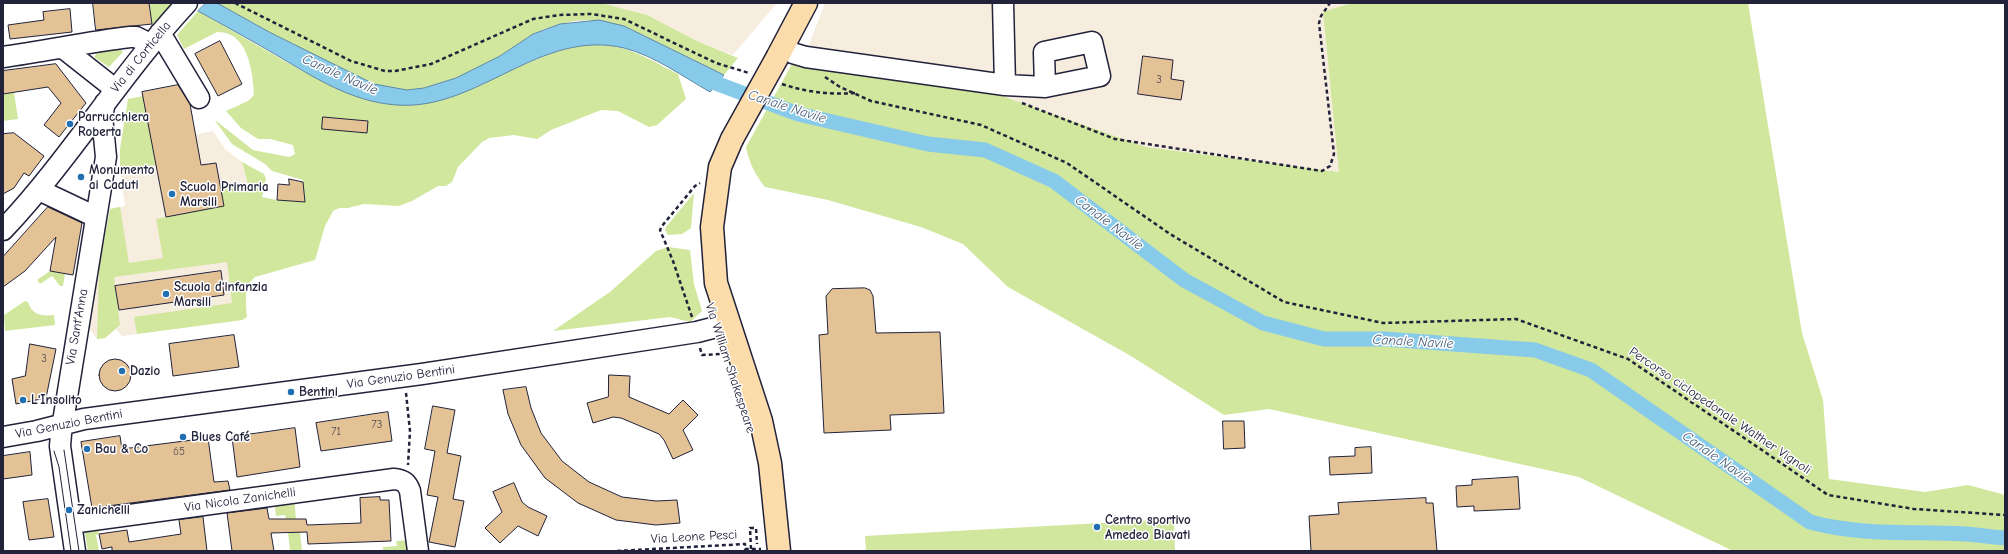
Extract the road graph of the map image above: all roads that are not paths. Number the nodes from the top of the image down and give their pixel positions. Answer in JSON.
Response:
{"nodes":[{"id":1,"x":187,"y":3,"type":"edge"},
{"id":2,"x":806,"y":3,"type":"edge"},
{"id":3,"x":1003,"y":3,"type":"edge"},
{"id":4,"x":159,"y":34,"type":"junction"},
{"id":5,"x":63,"y":48,"type":"junction"},
{"id":6,"x":780,"y":53,"type":"junction"},
{"id":7,"x":3,"y":57,"type":"edge"},
{"id":8,"x":1006,"y":85,"type":"junction"},
{"id":9,"x":1044,"y":87,"type":"dead end"},
{"id":10,"x":110,"y":96,"type":"junction"},
{"id":11,"x":199,"y":98,"type":"dead end"},
{"id":12,"x":732,"y":139,"type":"junction"},
{"id":13,"x":39,"y":190,"type":"junction"},
{"id":14,"x":96,"y":217,"type":"junction"},
{"id":15,"x":3,"y":230,"type":"edge"},
{"id":16,"x":713,"y":328,"type":"junction"},
{"id":17,"x":62,"y":424,"type":"junction"},
{"id":18,"x":3,"y":436,"type":"edge"},
{"id":19,"x":71,"y":523,"type":"junction"},
{"id":20,"x":773,"y":550,"type":"edge"},
{"id":21,"x":75,"y":551,"type":"edge"},
{"id":22,"x":418,"y":551,"type":"edge"}],
"edges":[{"from":1,"to":4,"type":"street","name":"Via di Corticella"},
{"from":2,"to":6,"type":"main road"},
{"from":3,"to":8,"type":"street"},
{"from":4,"to":5,"type":"street"},
{"from":4,"to":10,"type":"street","name":"Via di Corticella"},
{"from":4,"to":11,"type":"street"},
{"from":5,"to":7,"type":"street"},
{"from":5,"to":10,"type":"street"},
{"from":6,"to":8,"type":"street"},
{"from":6,"to":12,"type":"main road","name":"Via William Shakespeare","bridge":true},
{"from":8,"to":9,"type":"street"},
{"from":10,"to":13,"type":"street","name":"Via di Corticella"},
{"from":10,"to":14,"type":"street","name":"Via Sant'Anna"},
{"from":12,"to":16,"type":"main road","name":"Via William Shakespeare"},
{"from":12,"to":16,"type":"main road","name":"Via William Shakespeare"},
{"from":13,"to":14,"type":"street"},
{"from":13,"to":15,"type":"street","name":"Via di Corticella"},
{"from":14,"to":17,"type":"street","name":"Via Sant'Anna"},
{"from":16,"to":17,"type":"street","name":"Via Genuzio Bentini"},
{"from":16,"to":20,"type":"main road","name":"Via William Shakespeare"},
{"from":17,"to":18,"type":"street","name":"Via Genuzio Bentini"},
{"from":17,"to":19,"type":"street","name":"Via Sant'Anna"},
{"from":19,"to":21,"type":"street","name":"Via Sant'Anna"},
{"from":19,"to":22,"type":"street","name":"Via Nicola Zanichelli"}]}
